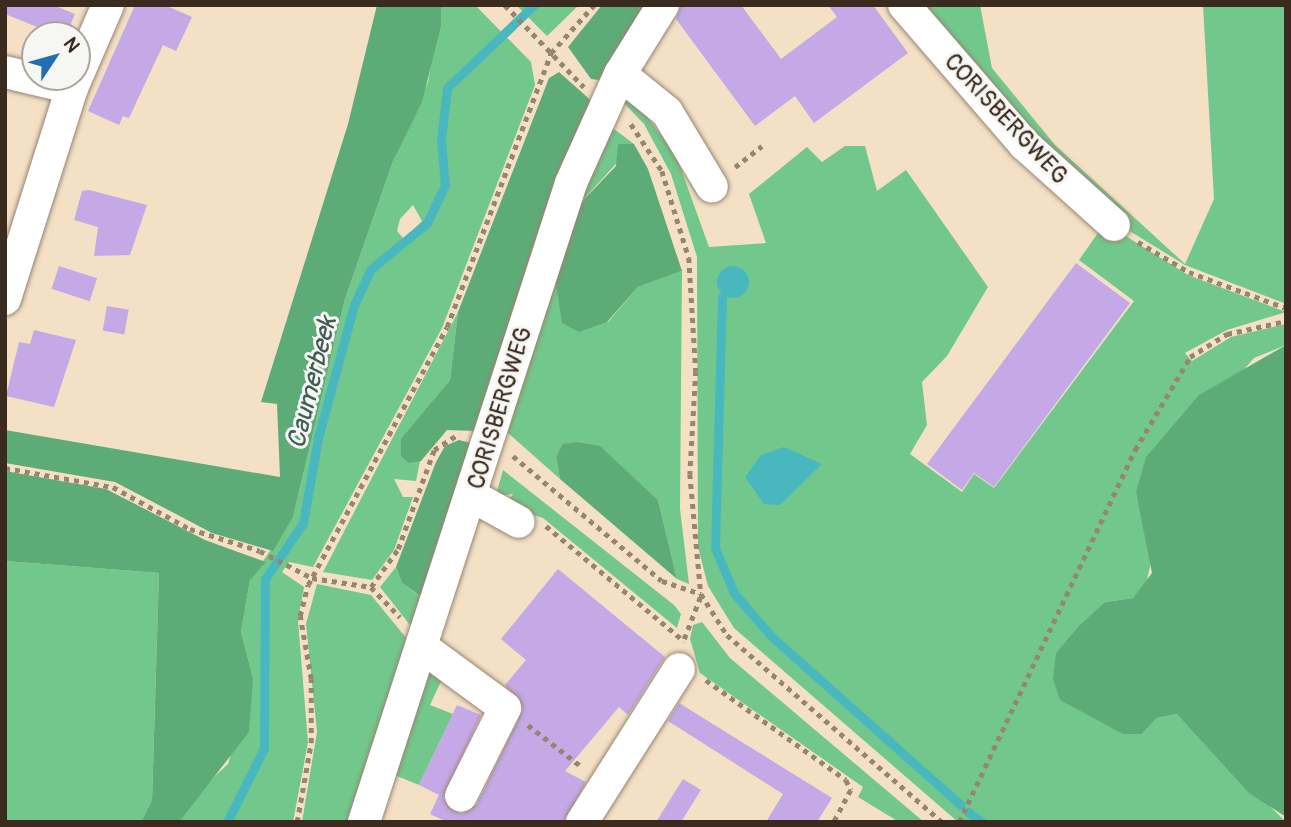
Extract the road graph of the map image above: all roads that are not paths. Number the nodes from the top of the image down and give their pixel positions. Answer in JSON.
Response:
{"nodes":[{"id":1,"x":108,"y":5,"type":"edge"},
{"id":2,"x":663,"y":5,"type":"edge"},
{"id":3,"x":904,"y":5,"type":"edge"},
{"id":4,"x":91,"y":44,"type":"edge"},
{"id":5,"x":620,"y":74,"type":"junction"},
{"id":6,"x":71,"y":91,"type":"edge"},
{"id":7,"x":721,"y":179,"type":"road end"},
{"id":8,"x":1114,"y":225,"type":"road end"},
{"id":9,"x":5,"y":299,"type":"edge"},
{"id":10,"x":474,"y":496,"type":"junction"},
{"id":11,"x":519,"y":522,"type":"road end"},
{"id":12,"x":422,"y":646,"type":"junction"},
{"id":13,"x":686,"y":657,"type":"road end"},
{"id":14,"x":461,"y":796,"type":"dead end"},
{"id":15,"x":584,"y":821,"type":"edge"},
{"id":16,"x":364,"y":822,"type":"edge"}],
"edges":[{"from":1,"to":4,"type":"street"},
{"from":2,"to":5,"type":"street","name":"CORISBERGWEG"},
{"from":3,"to":8,"type":"street","name":"CORISBERGWEG"},
{"from":5,"to":7,"type":"street"},
{"from":5,"to":10,"type":"street","name":"CORISBERGWEG"},
{"from":6,"to":9,"type":"street"},
{"from":10,"to":11,"type":"street"},
{"from":10,"to":12,"type":"street","name":"CORISBERGWEG"},
{"from":12,"to":14,"type":"street"},
{"from":12,"to":16,"type":"street","name":"CORISBERGWEG"},
{"from":13,"to":15,"type":"street"}]}
